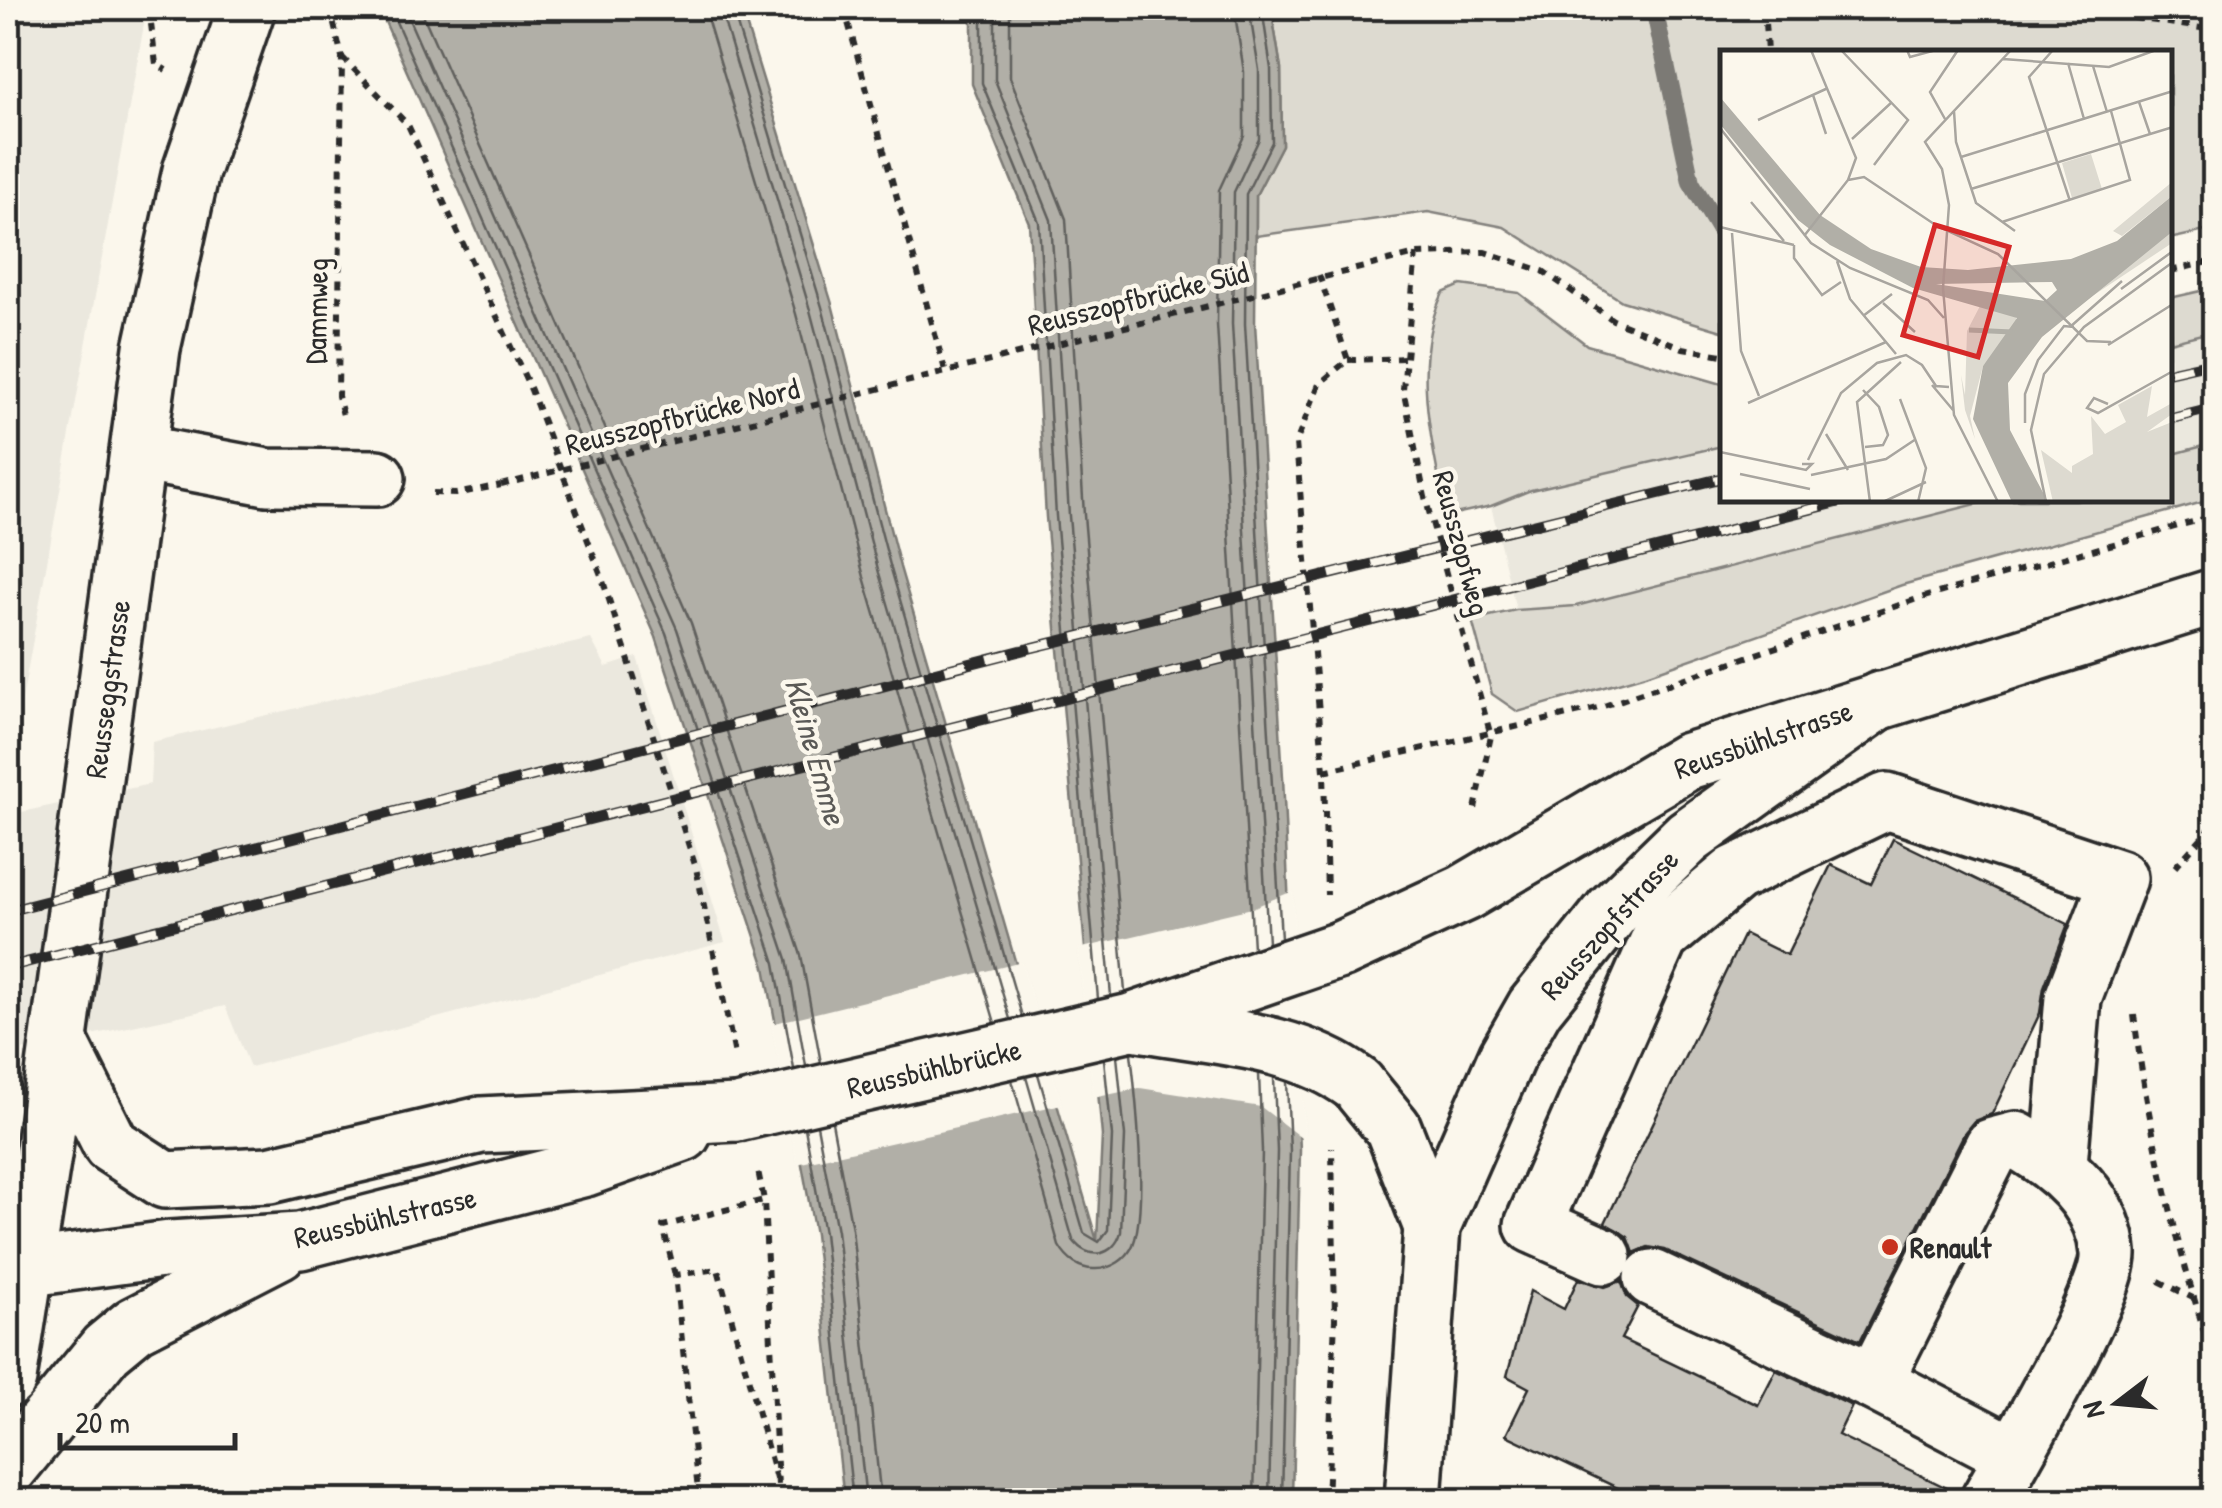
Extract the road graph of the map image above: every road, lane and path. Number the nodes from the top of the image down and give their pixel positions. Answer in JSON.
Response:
{"nodes":[{"id":1,"x":150,"y":8,"type":"edge"},
{"id":2,"x":247,"y":8,"type":"edge"},
{"id":3,"x":330,"y":8,"type":"edge"},
{"id":4,"x":844,"y":8,"type":"edge"},
{"id":5,"x":1764,"y":8,"type":"edge"},
{"id":6,"x":2070,"y":8,"type":"edge"},
{"id":7,"x":2214,"y":30,"type":"edge"},
{"id":8,"x":1767,"y":50,"type":"edge"},
{"id":9,"x":342,"y":58,"type":"junction"},
{"id":10,"x":172,"y":74,"type":"dead end"},
{"id":11,"x":1416,"y":254,"type":"junction"},
{"id":12,"x":2214,"y":261,"type":"edge"},
{"id":13,"x":2172,"y":272,"type":"edge"},
{"id":14,"x":1319,"y":275,"type":"junction"},
{"id":15,"x":1720,"y":355,"type":"edge"},
{"id":16,"x":1407,"y":358,"type":"junction"},
{"id":17,"x":1348,"y":360,"type":"junction"},
{"id":18,"x":945,"y":370,"type":"junction"},
{"id":19,"x":139,"y":453,"type":"junction"},
{"id":20,"x":376,"y":478,"type":"junction"},
{"id":21,"x":2214,"y":516,"type":"edge"},
{"id":22,"x":2214,"y":597,"type":"edge"},
{"id":23,"x":1316,"y":663,"type":"dead end"},
{"id":24,"x":1880,"y":700,"type":"junction"},
{"id":25,"x":1491,"y":736,"type":"junction"},
{"id":26,"x":1324,"y":771,"type":"dead end"},
{"id":27,"x":1475,"y":809,"type":"dead end"},
{"id":28,"x":2214,"y":824,"type":"edge"},
{"id":29,"x":2172,"y":870,"type":"dead end"},
{"id":30,"x":1340,"y":950,"type":"joint"},
{"id":31,"x":2132,"y":1006,"type":"dead end"},
{"id":32,"x":1131,"y":1022,"type":"junction"},
{"id":33,"x":59,"y":1041,"type":"junction"},
{"id":34,"x":1357,"y":1084,"type":"joint"},
{"id":35,"x":743,"y":1113,"type":"junction"},
{"id":36,"x":8,"y":1134,"type":"edge"},
{"id":37,"x":2059,"y":1164,"type":"junction"},
{"id":38,"x":764,"y":1200,"type":"junction"},
{"id":39,"x":1432,"y":1227,"type":"junction"},
{"id":40,"x":300,"y":1241,"type":"junction"},
{"id":41,"x":1603,"y":1256,"type":"dead end"},
{"id":42,"x":15,"y":1271,"type":"edge"},
{"id":43,"x":675,"y":1275,"type":"junction"},
{"id":44,"x":1652,"y":1278,"type":"dead end"},
{"id":45,"x":2214,"y":1363,"type":"edge"},
{"id":46,"x":8,"y":1379,"type":"edge"},
{"id":47,"x":1874,"y":1382,"type":"junction"},
{"id":48,"x":8,"y":1469,"type":"edge"},
{"id":49,"x":2001,"y":1478,"type":"edge"},
{"id":50,"x":699,"y":1500,"type":"edge"},
{"id":51,"x":1413,"y":1500,"type":"edge"}],
"edges":[{"from":1,"to":10,"type":"path"},
{"from":2,"to":19,"type":"main road","name":"Reusseggstrasse"},
{"from":3,"to":9,"type":"path","name":"Dammweg"},
{"from":4,"to":18,"type":"path"},
{"from":5,"to":8,"type":"path"},
{"from":6,"to":7,"type":"path"},
{"from":9,"to":20,"type":"path","name":"Dammweg"},
{"from":9,"to":35,"type":"path"},
{"from":11,"to":14,"type":"path"},
{"from":11,"to":15,"type":"path"},
{"from":11,"to":16,"type":"path","name":"Reusszopfweg"},
{"from":12,"to":13,"type":"path"},
{"from":14,"to":17,"type":"path"},
{"from":14,"to":18,"type":"path","name":"Reusszopfbrücke Süd"},
{"from":16,"to":17,"type":"path"},
{"from":16,"to":25,"type":"path","name":"Reusszopfweg"},
{"from":17,"to":23,"type":"path"},
{"from":18,"to":20,"type":"path","name":"Reusszopfbrücke Nord","bridge":true},
{"from":19,"to":20,"type":"main road"},
{"from":19,"to":33,"type":"main road","name":"Reusseggstrasse"},
{"from":21,"to":25,"type":"path"},
{"from":22,"to":24,"type":"main road","name":"Reussbühlstrasse"},
{"from":24,"to":30,"type":"main road","name":"Reussbühlstrasse"},
{"from":24,"to":39,"type":"main road","name":"Reusszopfstrasse"},
{"from":25,"to":26,"type":"path"},
{"from":25,"to":27,"type":"path","name":"Reusszopfweg"},
{"from":28,"to":29,"type":"path"},
{"from":30,"to":32,"type":"main road","name":"Reussbühlbrücke","bridge":true},
{"from":31,"to":45,"type":"path"},
{"from":32,"to":34,"type":"main road","name":"Reussbühlbrücke","bridge":true},
{"from":32,"to":35,"type":"main road","name":"Reussbühlbrücke","bridge":true},
{"from":33,"to":35,"type":"main road"},
{"from":33,"to":36,"type":"main road"},
{"from":33,"to":42,"type":"main road","name":"Reusseggstrasse"},
{"from":34,"to":39,"type":"main road","name":"Reusszopfstrasse"},
{"from":35,"to":38,"type":"path"},
{"from":35,"to":40,"type":"main road","name":"Reussbühlstrasse"},
{"from":37,"to":41,"type":"main road"},
{"from":37,"to":47,"type":"main road"},
{"from":37,"to":49,"type":"main road"},
{"from":38,"to":43,"type":"path"},
{"from":38,"to":43,"type":"path"},
{"from":39,"to":51,"type":"main road","name":"Reusszopfstrasse"},
{"from":40,"to":42,"type":"main road","name":"Reussbühlstrasse"},
{"from":40,"to":48,"type":"main road"},
{"from":42,"to":46,"type":"main road","name":"Reusseggstrasse"},
{"from":43,"to":50,"type":"path"},
{"from":44,"to":47,"type":"main road"},
{"from":47,"to":49,"type":"main road"}]}
